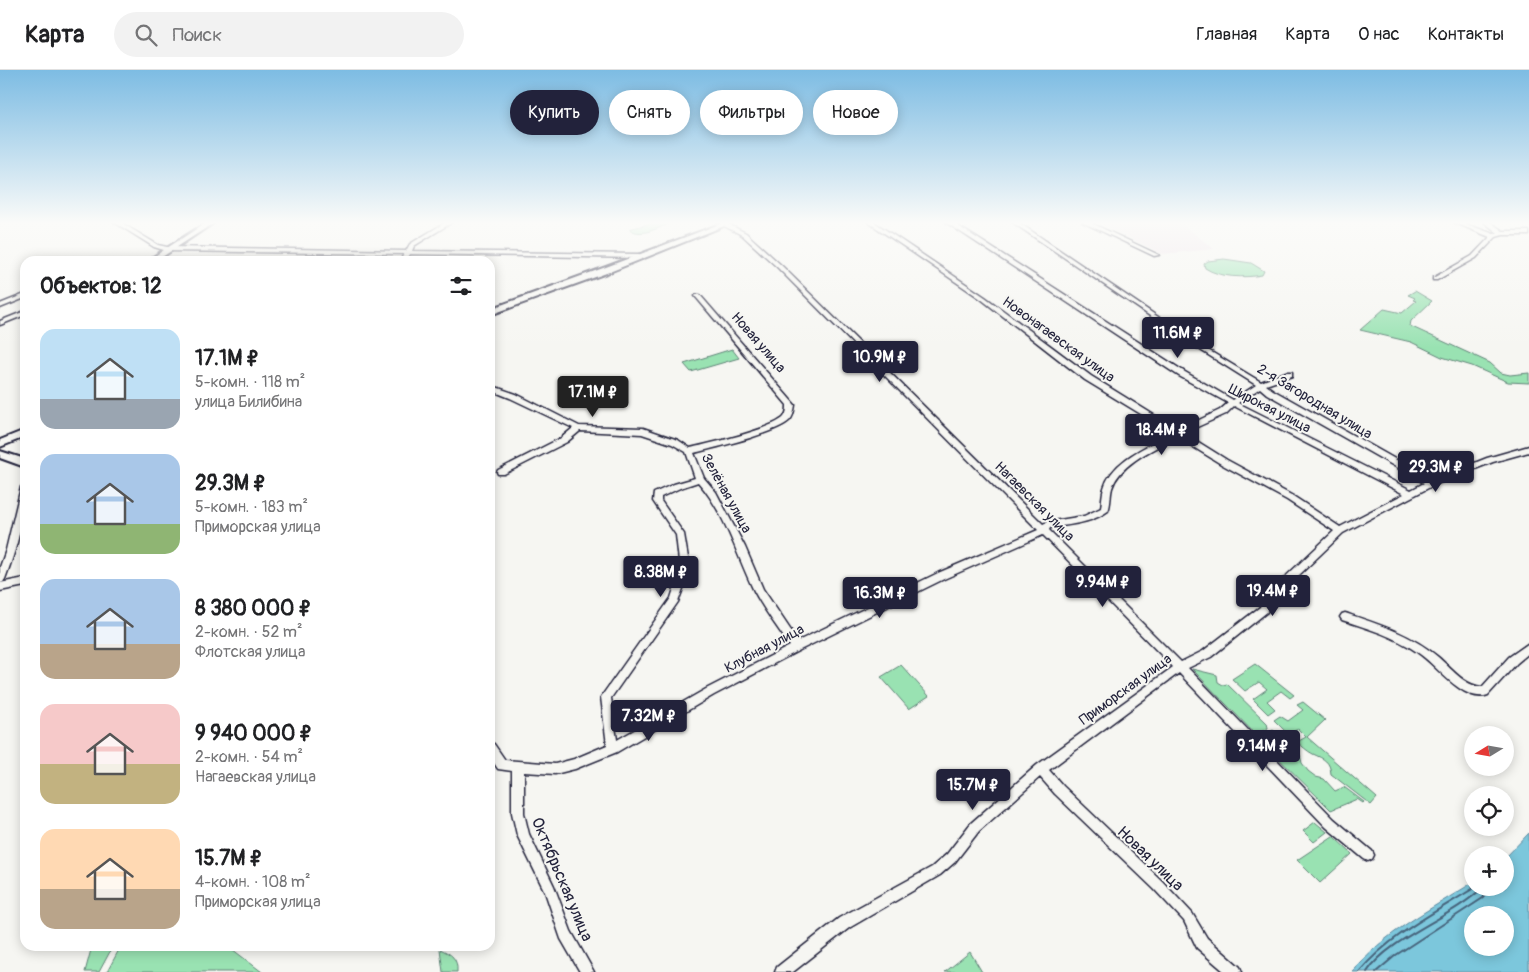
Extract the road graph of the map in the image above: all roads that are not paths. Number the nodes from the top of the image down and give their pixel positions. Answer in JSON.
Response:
{"nodes":[{"id":1,"x":620,"y":264,"type":"edge"},
{"id":2,"x":776,"y":264,"type":"edge"},
{"id":3,"x":933,"y":264,"type":"edge"},
{"id":4,"x":1013,"y":264,"type":"edge"},
{"id":5,"x":1077,"y":264,"type":"edge"},
{"id":6,"x":1461,"y":264,"type":"edge"},
{"id":7,"x":1435,"y":279,"type":"dead end"},
{"id":8,"x":698,"y":296,"type":"dead end"},
{"id":9,"x":20,"y":298,"type":"edge"},
{"id":10,"x":0,"y":307,"type":"edge"},
{"id":11,"x":495,"y":310,"type":"edge"},
{"id":12,"x":20,"y":315,"type":"edge"},
{"id":13,"x":12,"y":318,"type":"junction"},
{"id":14,"x":0,"y":323,"type":"edge"},
{"id":15,"x":1289,"y":374,"type":"dead end"},
{"id":16,"x":1260,"y":385,"type":"junction"},
{"id":17,"x":495,"y":389,"type":"edge"},
{"id":18,"x":1233,"y":403,"type":"junction"},
{"id":19,"x":792,"y":411,"type":"joint"},
{"id":20,"x":578,"y":428,"type":"junction"},
{"id":21,"x":1178,"y":433,"type":"junction"},
{"id":22,"x":20,"y":435,"type":"edge"},
{"id":23,"x":20,"y":440,"type":"edge"},
{"id":24,"x":0,"y":444,"type":"edge"},
{"id":25,"x":1529,"y":448,"type":"edge"},
{"id":26,"x":688,"y":451,"type":"junction"},
{"id":27,"x":0,"y":454,"type":"edge"},
{"id":28,"x":20,"y":461,"type":"edge"},
{"id":29,"x":501,"y":472,"type":"dead end"},
{"id":30,"x":700,"y":479,"type":"junction"},
{"id":31,"x":1430,"y":483,"type":"junction"},
{"id":32,"x":1410,"y":493,"type":"junction"},
{"id":33,"x":20,"y":517,"type":"edge"},
{"id":34,"x":1044,"y":531,"type":"junction"},
{"id":35,"x":1340,"y":531,"type":"junction"},
{"id":36,"x":0,"y":579,"type":"edge"},
{"id":37,"x":20,"y":583,"type":"edge"},
{"id":38,"x":0,"y":587,"type":"edge"},
{"id":39,"x":1345,"y":617,"type":"dead end"},
{"id":40,"x":796,"y":647,"type":"junction"},
{"id":41,"x":1529,"y":647,"type":"edge"},
{"id":42,"x":1180,"y":667,"type":"junction"},
{"id":43,"x":613,"y":748,"type":"junction"},
{"id":44,"x":495,"y":755,"type":"edge"},
{"id":45,"x":518,"y":767,"type":"junction"},
{"id":46,"x":1040,"y":769,"type":"junction"},
{"id":47,"x":1368,"y":855,"type":"dead end"},
{"id":48,"x":587,"y":972,"type":"edge"},
{"id":49,"x":782,"y":972,"type":"edge"},
{"id":50,"x":1235,"y":972,"type":"edge"}],
"edges":[{"from":1,"to":11,"type":"main road"},
{"from":2,"to":34,"type":"street","name":"Нагаевская улица"},
{"from":3,"to":21,"type":"street","name":"Новонагаевская улица"},
{"from":4,"to":18,"type":"street","name":"Широкая улица"},
{"from":5,"to":16,"type":"street","name":"2-я Загородная улица"},
{"from":6,"to":7,"type":"street"},
{"from":8,"to":19,"type":"street","name":"Новая улица"},
{"from":9,"to":10,"type":"street"},
{"from":10,"to":13,"type":"street"},
{"from":12,"to":13,"type":"street"},
{"from":13,"to":14,"type":"street"},
{"from":15,"to":16,"type":"street","name":"Клубная улица"},
{"from":16,"to":18,"type":"street","name":"Клубная улица"},
{"from":16,"to":31,"type":"street","name":"2-я Загородная улица"},
{"from":17,"to":20,"type":"street"},
{"from":18,"to":21,"type":"street","name":"Клубная улица"},
{"from":18,"to":32,"type":"street","name":"Широкая улица"},
{"from":19,"to":26,"type":"street","name":"Зелёная улица"},
{"from":20,"to":26,"type":"street"},
{"from":20,"to":29,"type":"street"},
{"from":21,"to":34,"type":"street","name":"Клубная улица"},
{"from":21,"to":35,"type":"street","name":"Новонагаевская улица"},
{"from":22,"to":24,"type":"main road"},
{"from":23,"to":24,"type":"main road"},
{"from":25,"to":31,"type":"street","name":"Приморская улица"},
{"from":26,"to":30,"type":"street","name":"Зелёная улица"},
{"from":27,"to":28,"type":"main road"},
{"from":30,"to":40,"type":"street","name":"Зелёная улица"},
{"from":30,"to":43,"type":"street"},
{"from":31,"to":32,"type":"street","name":"Приморская улица"},
{"from":32,"to":35,"type":"street","name":"Приморская улица"},
{"from":33,"to":36,"type":"street"},
{"from":34,"to":40,"type":"street","name":"Клубная улица"},
{"from":34,"to":42,"type":"street","name":"Нагаевская улица"},
{"from":35,"to":42,"type":"street","name":"Приморская улица"},
{"from":37,"to":38,"type":"street"},
{"from":39,"to":41,"type":"street"},
{"from":40,"to":43,"type":"street","name":"Клубная улица"},
{"from":42,"to":46,"type":"street","name":"Приморская улица"},
{"from":42,"to":47,"type":"street","name":"Нагаевская улица"},
{"from":43,"to":45,"type":"street","name":"Клубная улица"},
{"from":44,"to":45,"type":"street"},
{"from":45,"to":48,"type":"street","name":"Октябрьская улица"},
{"from":46,"to":49,"type":"street","name":"Приморская улица"},
{"from":46,"to":50,"type":"street","name":"Новая улица"}]}
